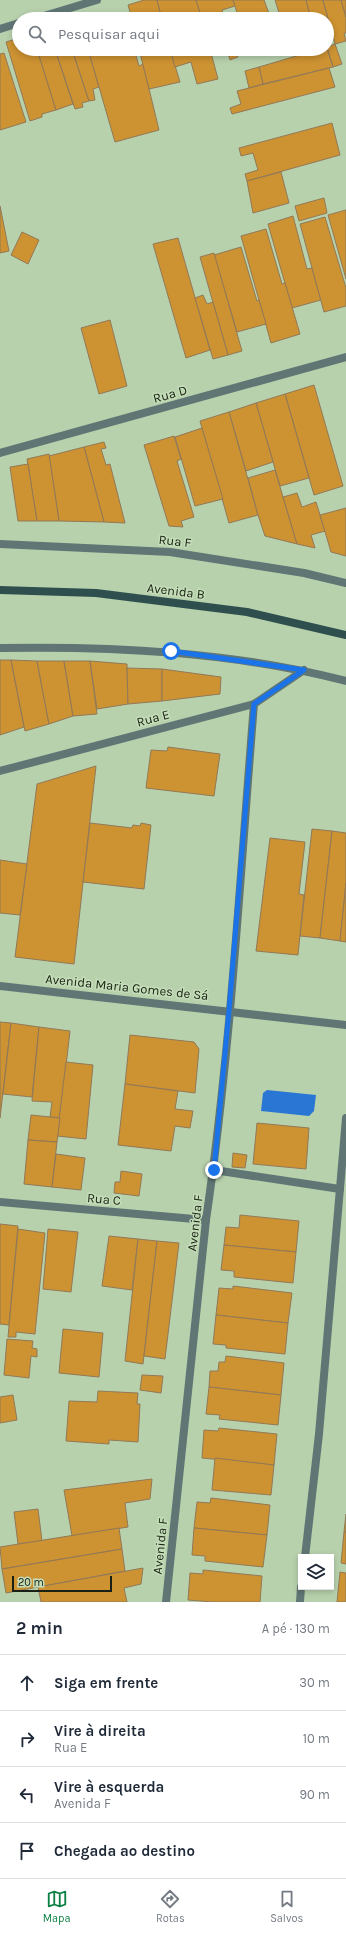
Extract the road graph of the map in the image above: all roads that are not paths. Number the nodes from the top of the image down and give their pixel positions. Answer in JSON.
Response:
{"nodes":[{"id":1,"x":98,"y":0,"type":"edge"},
{"id":2,"x":58,"y":12,"type":"edge"},
{"id":3,"x":12,"y":25,"type":"edge"},
{"id":4,"x":0,"y":29,"type":"edge"},
{"id":5,"x":346,"y":357,"type":"edge"},
{"id":6,"x":0,"y":453,"type":"edge"},
{"id":7,"x":0,"y":544,"type":"edge"},
{"id":8,"x":346,"y":583,"type":"edge"},
{"id":9,"x":0,"y":590,"type":"edge"},
{"id":10,"x":346,"y":635,"type":"edge"},
{"id":11,"x":0,"y":648,"type":"edge"},
{"id":12,"x":304,"y":670,"type":"junction"},
{"id":13,"x":346,"y":681,"type":"edge"},
{"id":14,"x":254,"y":704,"type":"junction"},
{"id":15,"x":0,"y":771,"type":"edge"},
{"id":16,"x":0,"y":986,"type":"edge"},
{"id":17,"x":229,"y":1011,"type":"junction"},
{"id":18,"x":346,"y":1025,"type":"edge"},
{"id":19,"x":346,"y":1118,"type":"edge"},
{"id":20,"x":214,"y":1170,"type":"junction"},
{"id":21,"x":340,"y":1189,"type":"junction"},
{"id":22,"x":0,"y":1202,"type":"edge"},
{"id":23,"x":206,"y":1220,"type":"junction"},
{"id":24,"x":305,"y":1554,"type":"edge"},
{"id":25,"x":301,"y":1590,"type":"edge"},
{"id":26,"x":166,"y":1602,"type":"edge"},
{"id":27,"x":300,"y":1602,"type":"edge"}],
"edges":[{"from":1,"to":2,"type":"street"},
{"from":3,"to":4,"type":"street"},
{"from":5,"to":6,"type":"street","name":"Rua D"},
{"from":7,"to":8,"type":"street","name":"Rua F"},
{"from":9,"to":10,"type":"street","name":"Avenida B"},
{"from":11,"to":12,"type":"street"},
{"from":12,"to":13,"type":"street"},
{"from":12,"to":14,"type":"street","name":"Rua E"},
{"from":14,"to":15,"type":"street","name":"Rua E"},
{"from":14,"to":17,"type":"street","name":"Avenida F"},
{"from":16,"to":17,"type":"street","name":"Avenida Maria Gomes de Sá"},
{"from":17,"to":18,"type":"street","name":"Avenida Maria Gomes de Sá"},
{"from":17,"to":20,"type":"street","name":"Avenida F"},
{"from":19,"to":21,"type":"street"},
{"from":20,"to":21,"type":"street"},
{"from":20,"to":23,"type":"street","name":"Avenida F"},
{"from":21,"to":24,"type":"street"},
{"from":22,"to":23,"type":"street","name":"Rua C"},
{"from":23,"to":26,"type":"street","name":"Avenida F"},
{"from":25,"to":27,"type":"street"}]}
